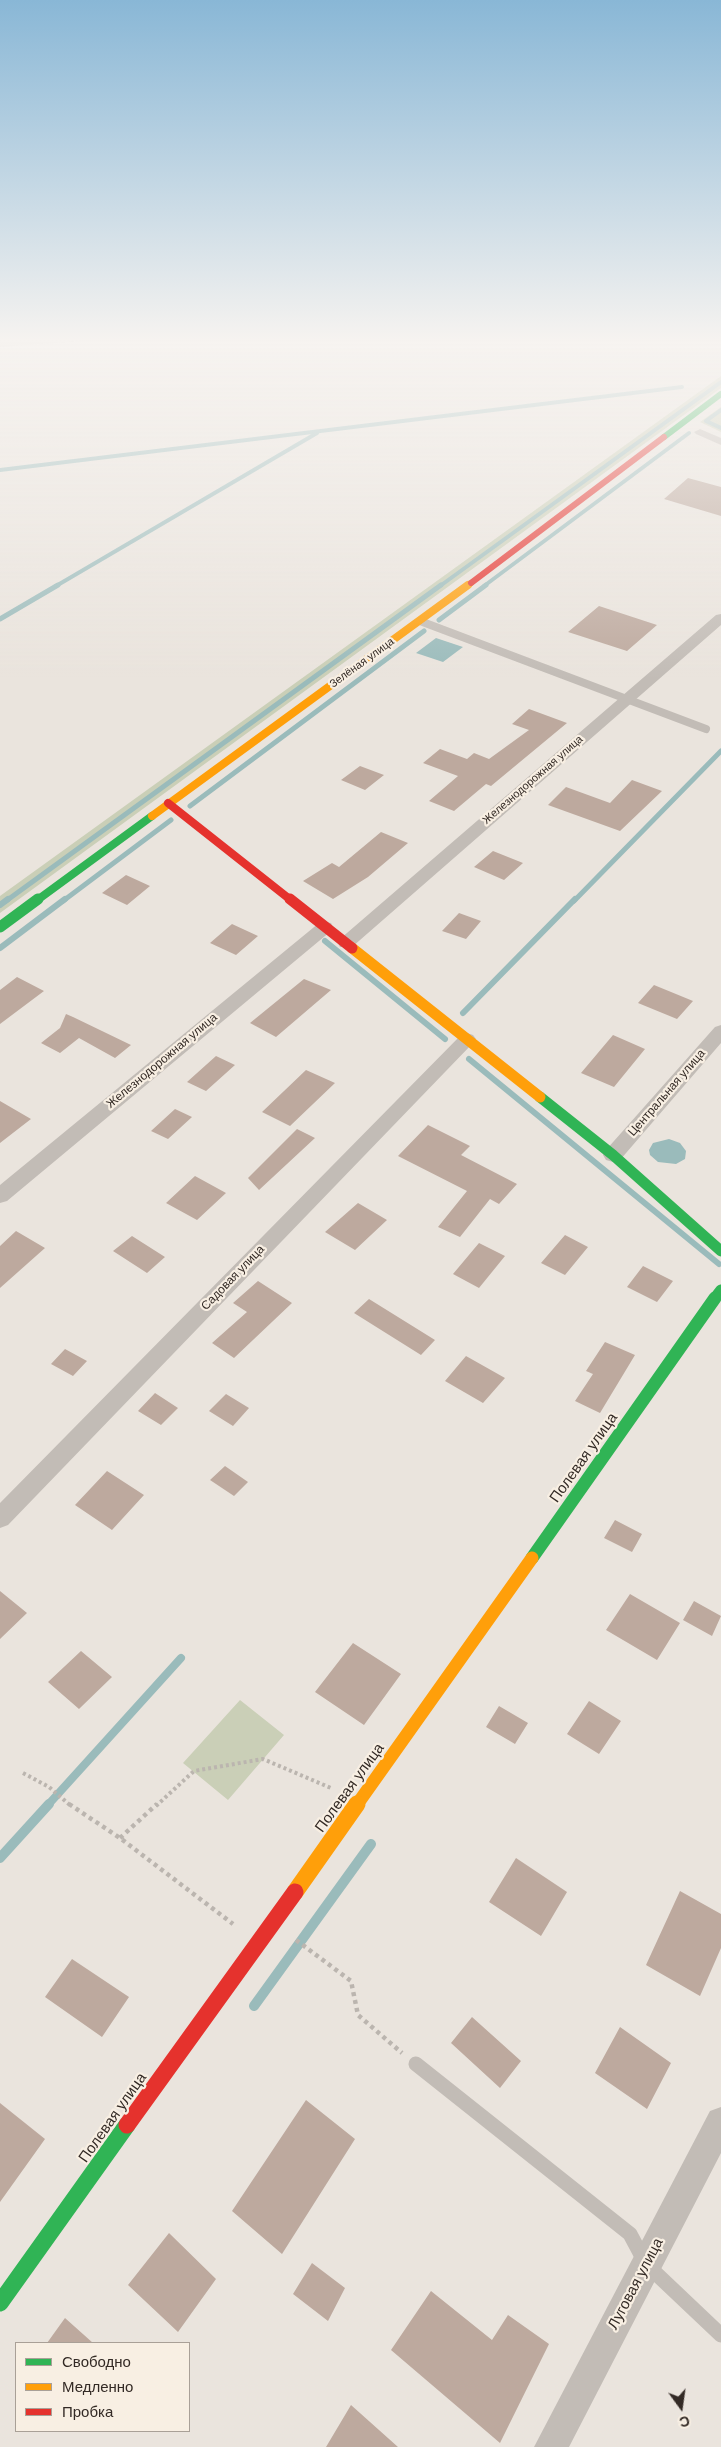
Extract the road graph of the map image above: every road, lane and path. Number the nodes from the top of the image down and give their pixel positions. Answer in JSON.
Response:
{"nodes":[{"id":1,"x":644,"y":452,"type":"edge"},
{"id":2,"x":721,"y":618,"type":"edge"},
{"id":3,"x":420,"y":621,"type":"junction"},
{"id":4,"x":627,"y":699,"type":"junction"},
{"id":5,"x":706,"y":729,"type":"dead end"},
{"id":6,"x":168,"y":803,"type":"junction"},
{"id":7,"x":0,"y":926,"type":"edge"},
{"id":8,"x":325,"y":927,"type":"junction"},
{"id":9,"x":346,"y":943,"type":"junction"},
{"id":10,"x":721,"y":1032,"type":"edge"},
{"id":11,"x":467,"y":1039,"type":"junction"},
{"id":12,"x":613,"y":1155,"type":"junction"},
{"id":13,"x":0,"y":1196,"type":"edge"},
{"id":14,"x":721,"y":1251,"type":"edge"},
{"id":15,"x":721,"y":1290,"type":"edge"},
{"id":16,"x":0,"y":1518,"type":"edge"},
{"id":17,"x":24,"y":1773,"type":"dead end"},
{"id":18,"x":360,"y":1800,"type":"junction"},
{"id":19,"x":120,"y":1838,"type":"junction"},
{"id":20,"x":288,"y":1934,"type":"dead end"},
{"id":21,"x":257,"y":1942,"type":"junction"},
{"id":22,"x":416,"y":2064,"type":"joint"},
{"id":23,"x":721,"y":2122,"type":"edge"},
{"id":24,"x":646,"y":2264,"type":"junction"},
{"id":25,"x":0,"y":2303,"type":"edge"},
{"id":26,"x":721,"y":2336,"type":"edge"},
{"id":27,"x":551,"y":2447,"type":"edge"}],
"edges":[{"from":1,"to":3,"type":"street","name":"Зелёная улица"},
{"from":2,"to":4,"type":"street","name":"Железнодорожная улица"},
{"from":3,"to":4,"type":"lane"},
{"from":3,"to":6,"type":"street","name":"Зелёная улица"},
{"from":4,"to":5,"type":"lane"},
{"from":4,"to":9,"type":"street","name":"Железнодорожная улица"},
{"from":6,"to":7,"type":"street","name":"Зелёная улица"},
{"from":6,"to":8,"type":"street"},
{"from":8,"to":9,"type":"street"},
{"from":8,"to":13,"type":"street","name":"Железнодорожная улица"},
{"from":9,"to":11,"type":"street"},
{"from":10,"to":12,"type":"street","name":"Центральная улица"},
{"from":11,"to":12,"type":"street"},
{"from":11,"to":16,"type":"street","name":"Садовая улица"},
{"from":12,"to":14,"type":"street"},
{"from":15,"to":18,"type":"street","name":"Полевая улица"},
{"from":17,"to":19,"type":"path"},
{"from":18,"to":19,"type":"path"},
{"from":18,"to":21,"type":"street","name":"Полевая улица"},
{"from":19,"to":21,"type":"path"},
{"from":20,"to":22,"type":"path"},
{"from":21,"to":25,"type":"street","name":"Полевая улица"},
{"from":22,"to":24,"type":"lane"},
{"from":23,"to":24,"type":"street","name":"Луговая улица"},
{"from":24,"to":26,"type":"lane"},
{"from":24,"to":27,"type":"street","name":"Луговая улица"}]}
